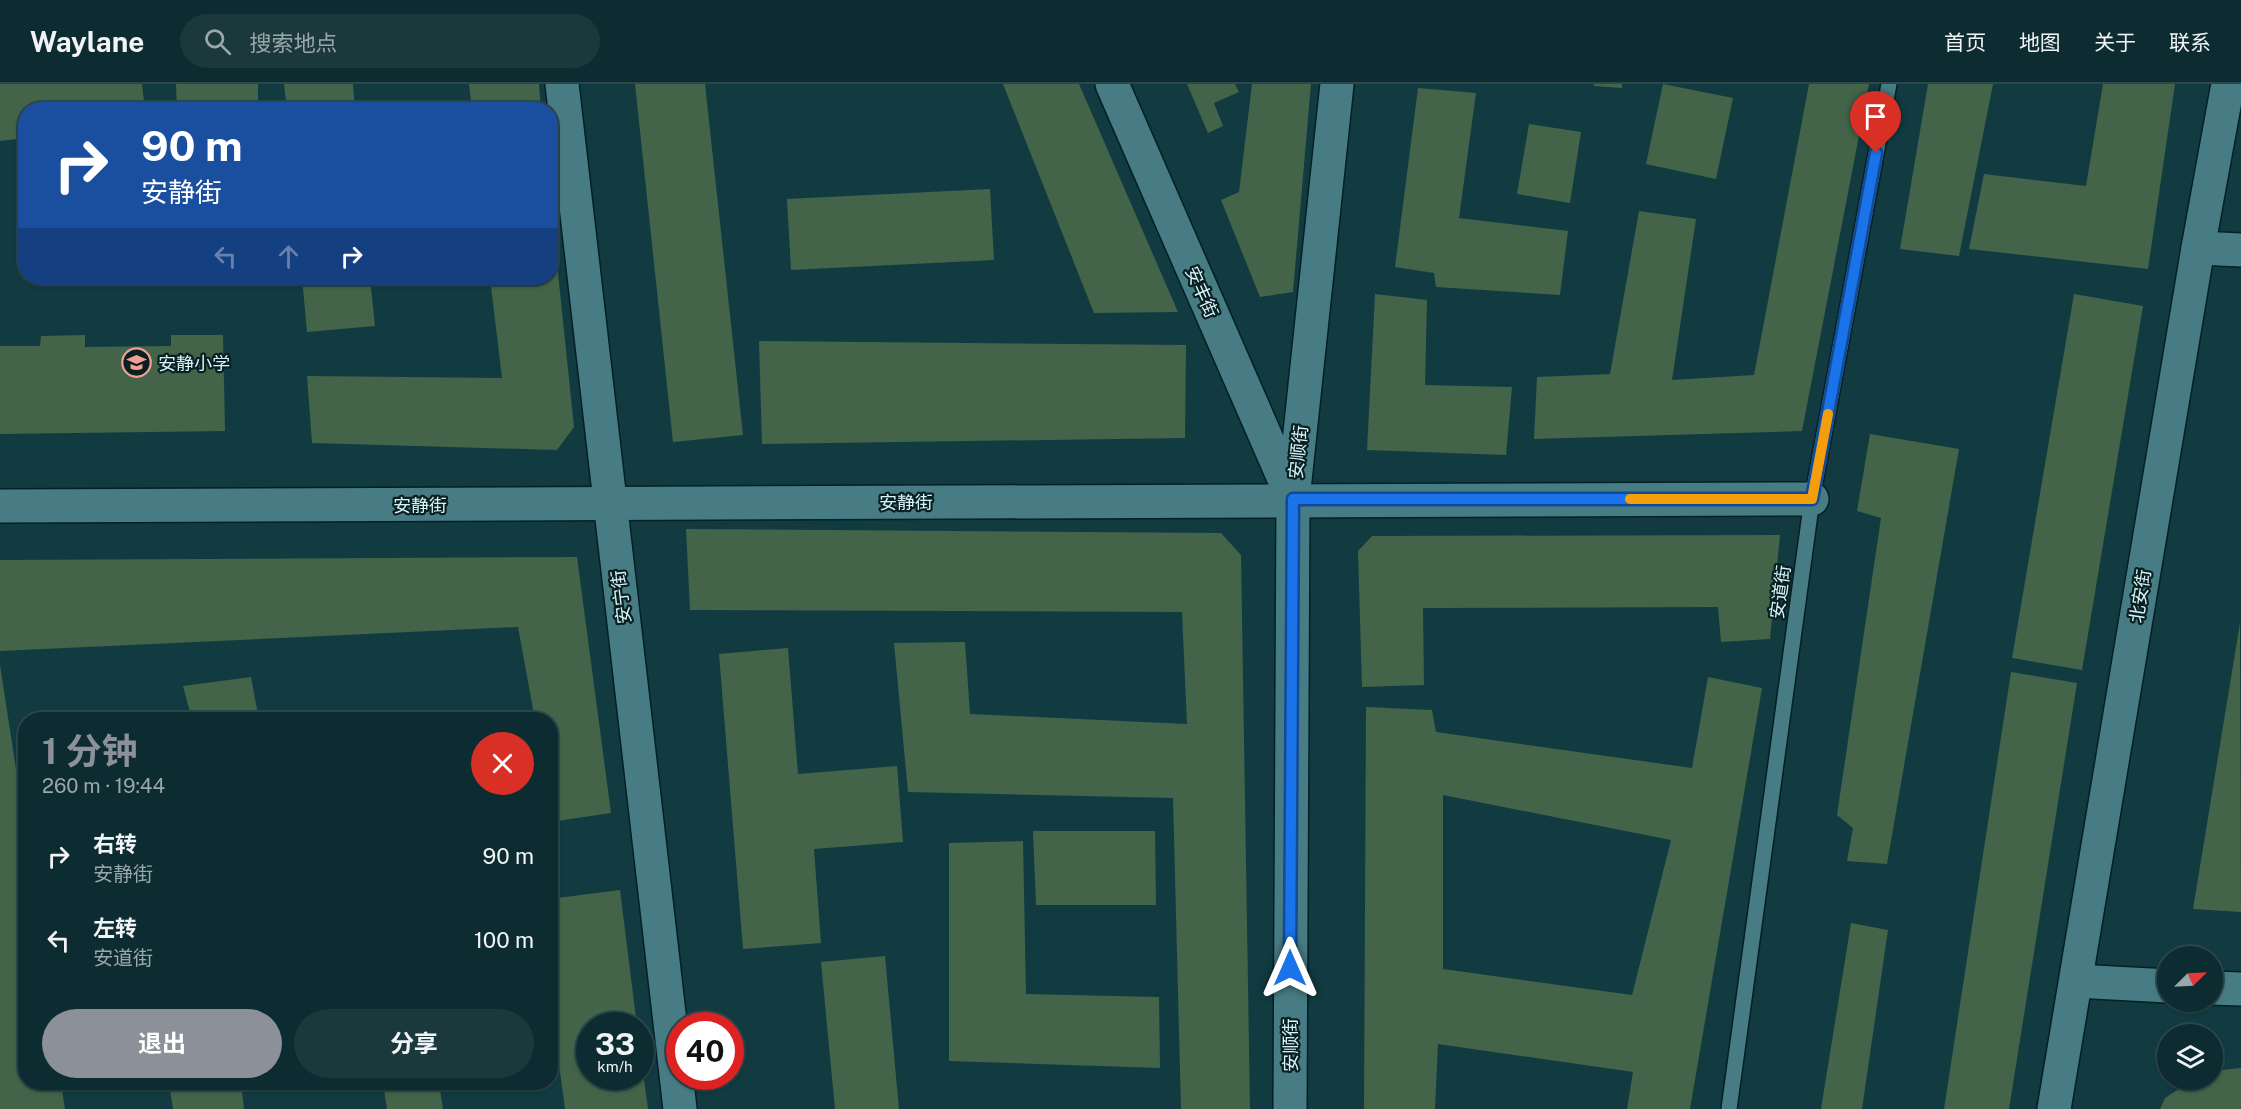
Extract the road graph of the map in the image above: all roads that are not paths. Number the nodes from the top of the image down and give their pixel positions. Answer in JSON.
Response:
{"nodes":[{"id":1,"x":562,"y":84,"type":"edge"},
{"id":2,"x":1112,"y":84,"type":"edge"},
{"id":3,"x":1337,"y":84,"type":"edge"},
{"id":4,"x":1889,"y":84,"type":"edge"},
{"id":5,"x":2228,"y":84,"type":"edge"},
{"id":6,"x":2198,"y":248,"type":"junction"},
{"id":7,"x":2241,"y":250,"type":"edge"},
{"id":8,"x":1293,"y":499,"type":"junction"},
{"id":9,"x":1812,"y":499,"type":"junction"},
{"id":10,"x":610,"y":505,"type":"junction"},
{"id":11,"x":0,"y":506,"type":"edge"},
{"id":12,"x":2076,"y":981,"type":"junction"},
{"id":13,"x":2157,"y":985,"type":"edge"},
{"id":14,"x":2223,"y":988,"type":"edge"},
{"id":15,"x":2241,"y":989,"type":"edge"},
{"id":16,"x":680,"y":1109,"type":"edge"},
{"id":17,"x":1290,"y":1109,"type":"edge"},
{"id":18,"x":1729,"y":1109,"type":"edge"},
{"id":19,"x":2054,"y":1109,"type":"edge"}],
"edges":[{"from":1,"to":10,"type":"street","name":"安宁街"},
{"from":2,"to":8,"type":"street","name":"安丰街"},
{"from":3,"to":8,"type":"street","name":"安顺街"},
{"from":4,"to":9,"type":"lane","name":"安道街"},
{"from":5,"to":6,"type":"street","name":"北安街"},
{"from":6,"to":7,"type":"street"},
{"from":6,"to":12,"type":"street","name":"北安街"},
{"from":8,"to":9,"type":"street","name":"安静街"},
{"from":8,"to":10,"type":"street","name":"安静街"},
{"from":8,"to":17,"type":"street","name":"安顺街"},
{"from":9,"to":18,"type":"lane","name":"安道街"},
{"from":10,"to":11,"type":"street","name":"安静街"},
{"from":10,"to":16,"type":"street","name":"安宁街"},
{"from":12,"to":13,"type":"street"},
{"from":12,"to":19,"type":"street","name":"北安街"},
{"from":14,"to":15,"type":"street"}]}
